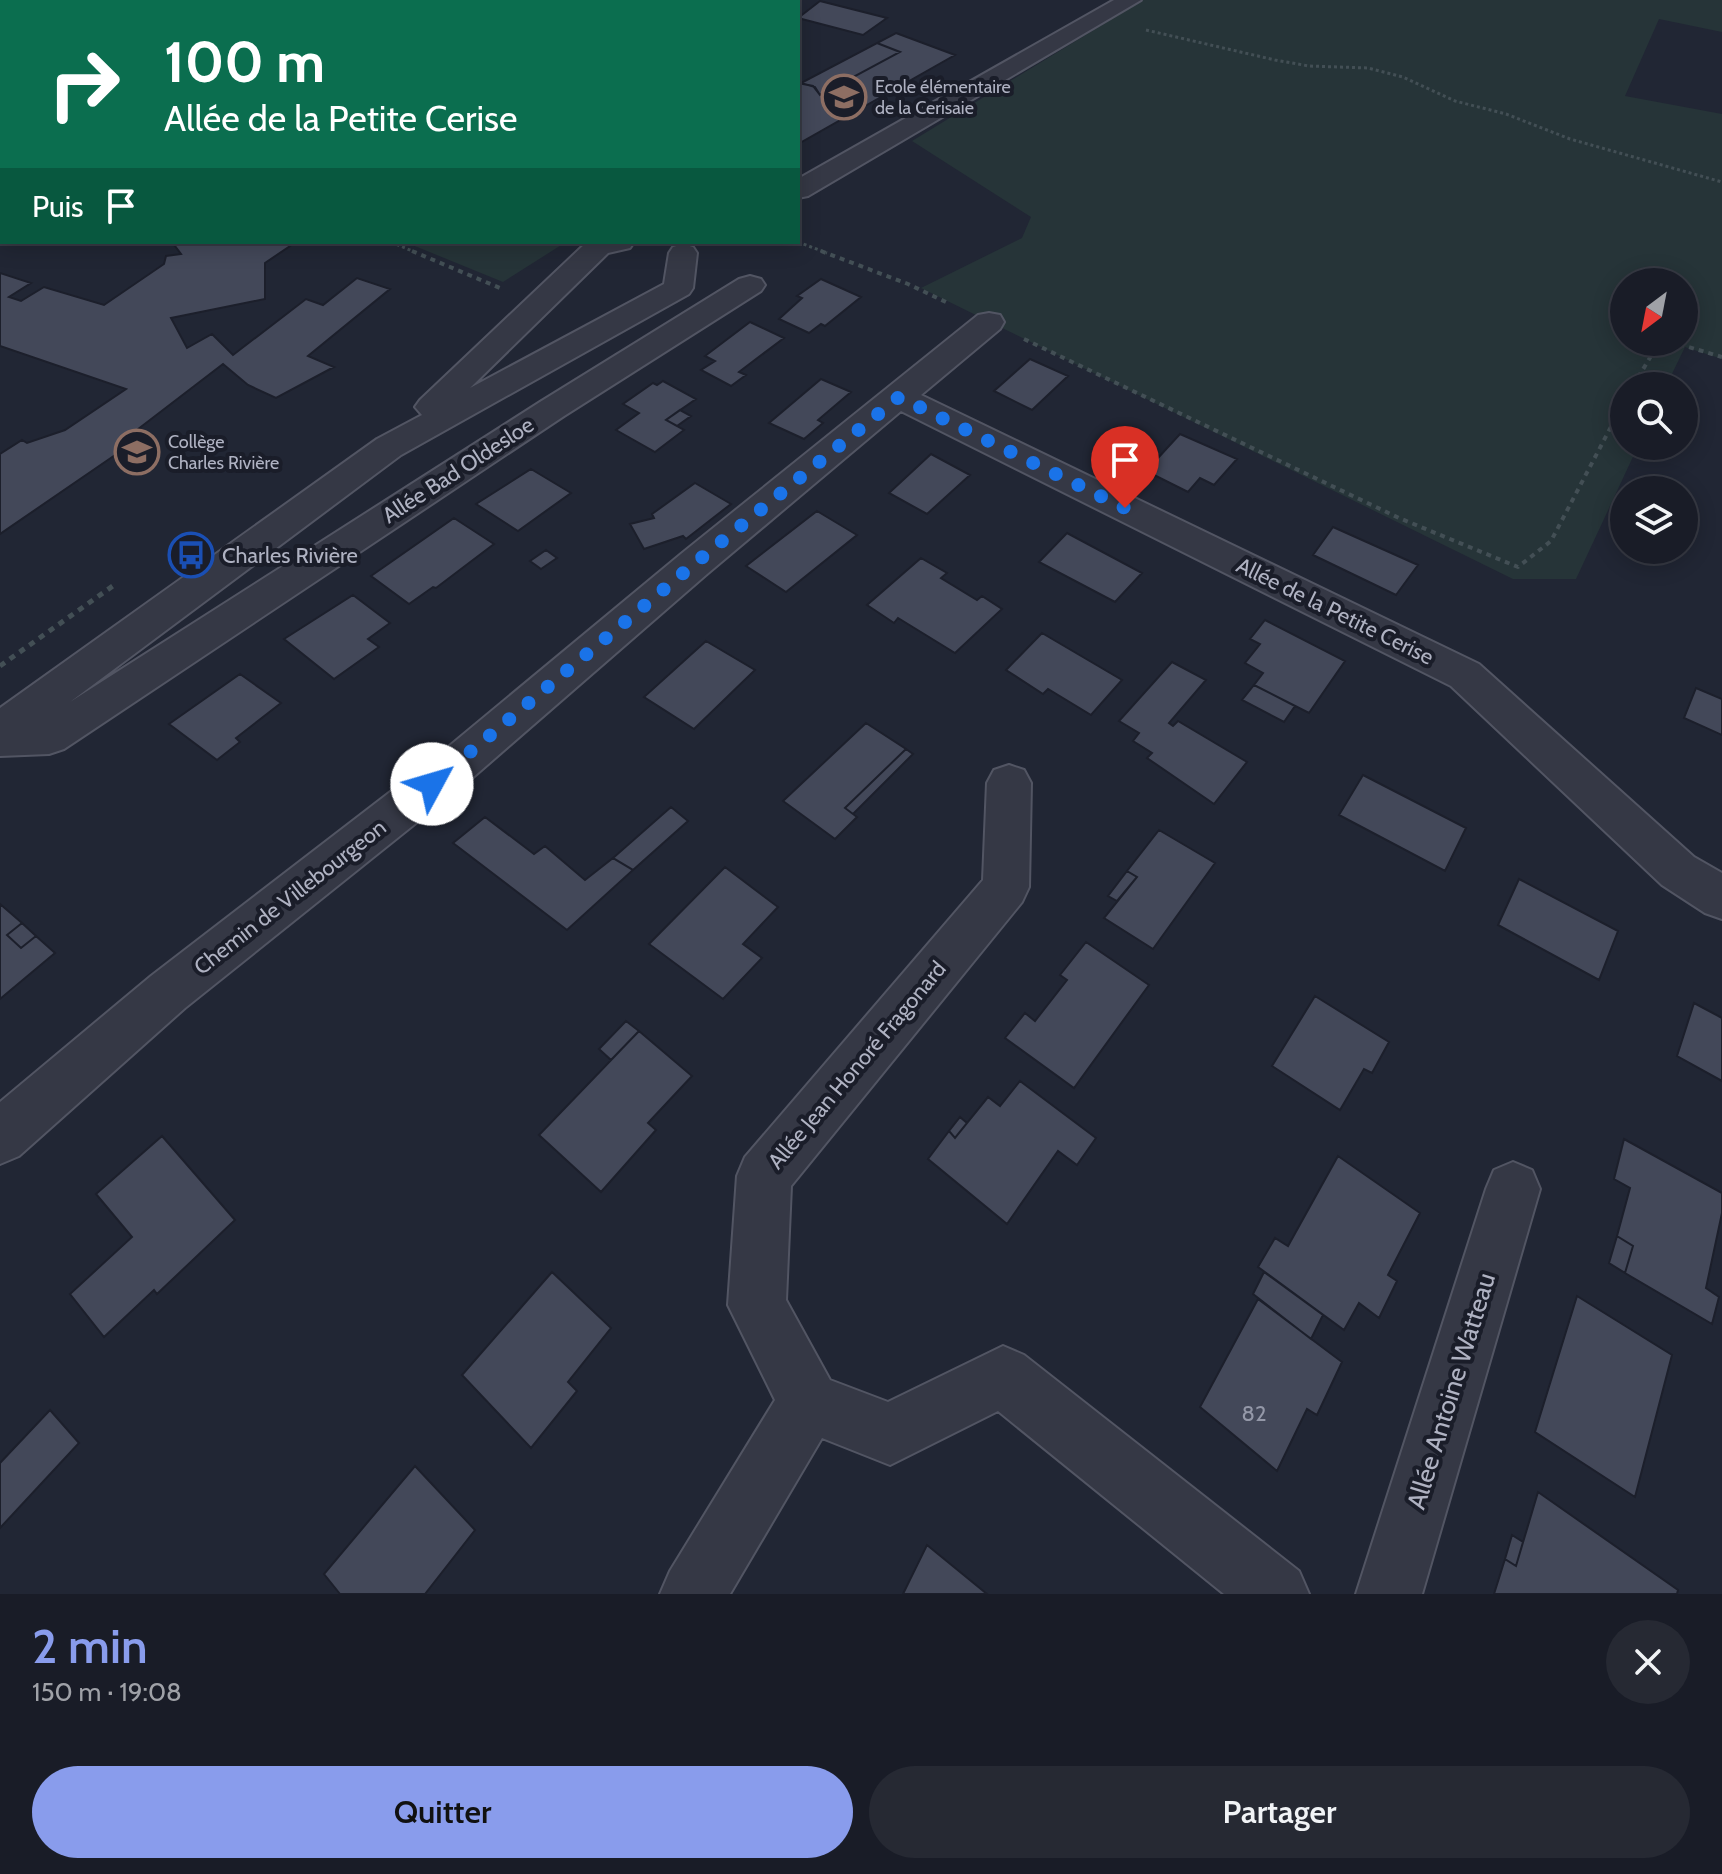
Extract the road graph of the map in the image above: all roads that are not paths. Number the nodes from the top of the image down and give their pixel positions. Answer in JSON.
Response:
{"nodes":[{"id":1,"x":1130,"y":0,"type":"edge"},
{"id":2,"x":800,"y":189,"type":"edge"},
{"id":3,"x":610,"y":244,"type":"edge"},
{"id":4,"x":682,"y":247,"type":"edge"},
{"id":5,"x":750,"y":285,"type":"dead end"},
{"id":6,"x":989,"y":322,"type":"road end"},
{"id":7,"x":899,"y":397,"type":"junction"},
{"id":8,"x":389,"y":447,"type":"junction"},
{"id":9,"x":0,"y":731,"type":"edge"},
{"id":10,"x":0,"y":739,"type":"edge"},
{"id":11,"x":1009,"y":783,"type":"dead end"},
{"id":12,"x":1722,"y":898,"type":"edge"},
{"id":13,"x":0,"y":1137,"type":"edge"},
{"id":14,"x":1513,"y":1189,"type":"dead end"},
{"id":15,"x":809,"y":1402,"type":"junction"},
{"id":16,"x":693,"y":1594,"type":"edge"},
{"id":17,"x":1276,"y":1594,"type":"edge"},
{"id":18,"x":1389,"y":1594,"type":"edge"}],
"edges":[{"from":1,"to":2,"type":"street"},
{"from":3,"to":8,"type":"street"},
{"from":4,"to":8,"type":"street"},
{"from":5,"to":10,"type":"street","name":"Allée Bad Oldesloe"},
{"from":6,"to":7,"type":"street","name":"Chemin de Villebourgeon"},
{"from":7,"to":12,"type":"street","name":"Allée de la Petite Cerise"},
{"from":7,"to":13,"type":"street","name":"Chemin de Villebourgeon"},
{"from":8,"to":9,"type":"street"},
{"from":11,"to":15,"type":"street","name":"Allée Jean Honoré Fragonard"},
{"from":14,"to":18,"type":"street","name":"Allée Antoine Watteau"},
{"from":15,"to":16,"type":"street"},
{"from":15,"to":17,"type":"street"}]}
